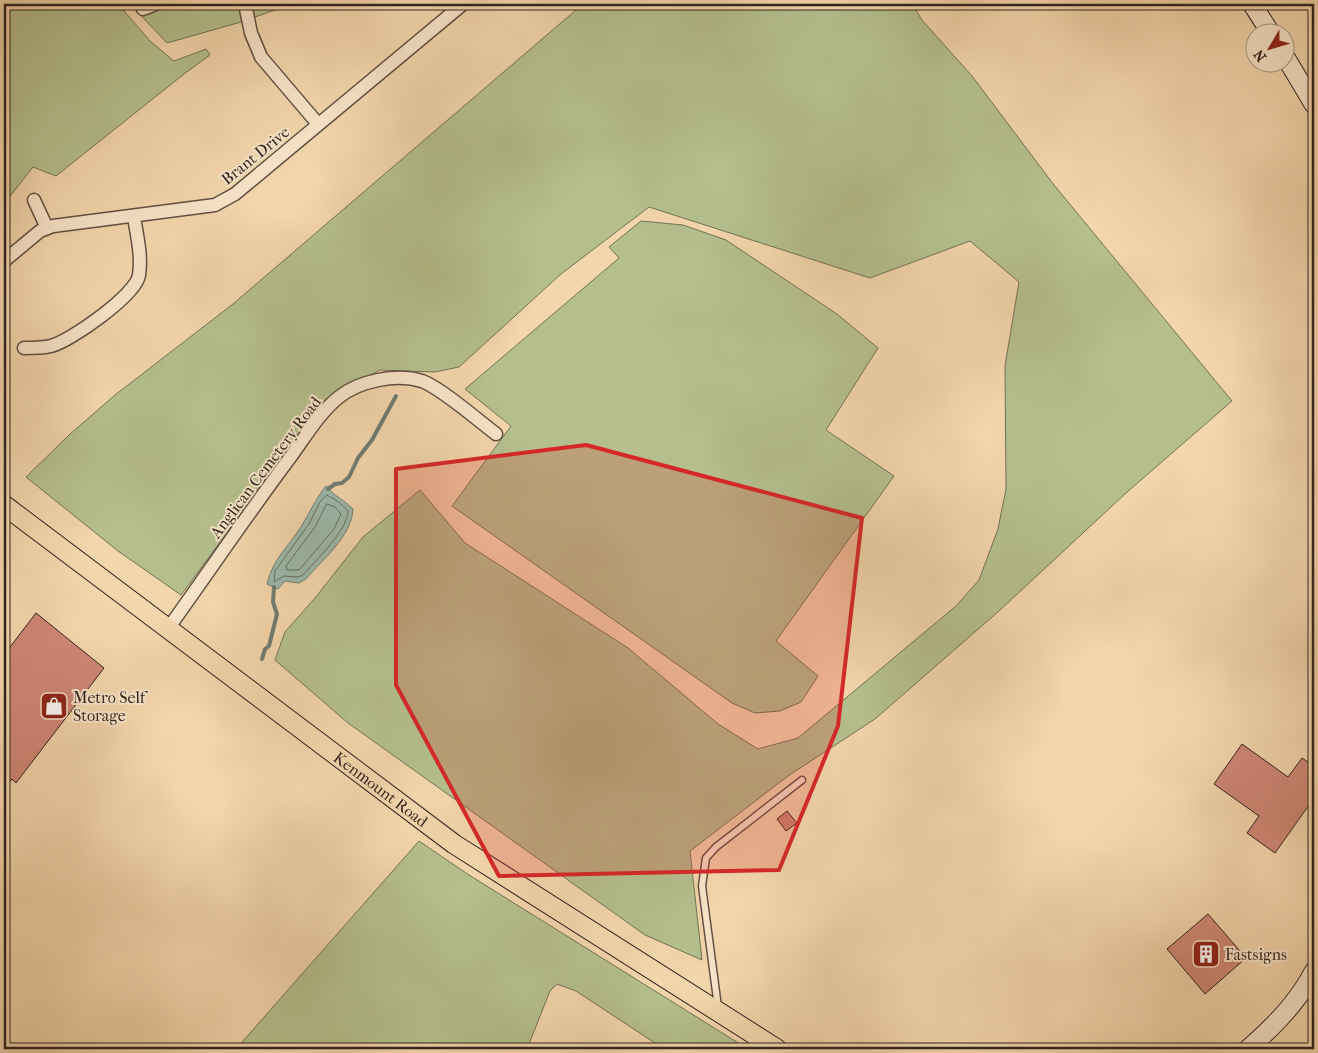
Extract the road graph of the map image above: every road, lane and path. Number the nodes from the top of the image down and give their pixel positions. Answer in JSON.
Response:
{"nodes":[{"id":1,"x":156,"y":4,"type":"edge"},
{"id":2,"x":245,"y":4,"type":"edge"},
{"id":3,"x":1252,"y":4,"type":"edge"},
{"id":4,"x":458,"y":5,"type":"edge"},
{"id":5,"x":143,"y":9,"type":"dead end"},
{"id":6,"x":1264,"y":22,"type":"edge"},
{"id":7,"x":1294,"y":72,"type":"edge"},
{"id":8,"x":1314,"y":105,"type":"edge"},
{"id":9,"x":318,"y":124,"type":"junction"},
{"id":10,"x":34,"y":200,"type":"dead end"},
{"id":11,"x":134,"y":217,"type":"junction"},
{"id":12,"x":47,"y":228,"type":"junction"},
{"id":13,"x":4,"y":261,"type":"edge"},
{"id":14,"x":24,"y":348,"type":"dead end"},
{"id":15,"x":496,"y":434,"type":"dead end"},
{"id":16,"x":4,"y":505,"type":"edge"},
{"id":17,"x":167,"y":630,"type":"junction"},
{"id":18,"x":802,"y":780,"type":"dead end"},
{"id":19,"x":1314,"y":971,"type":"edge"},
{"id":20,"x":719,"y":1012,"type":"junction"},
{"id":21,"x":1257,"y":1046,"type":"edge"},
{"id":22,"x":777,"y":1049,"type":"edge"}],
"edges":[{"from":1,"to":5,"type":"street"},
{"from":2,"to":9,"type":"street"},
{"from":3,"to":6,"type":"street"},
{"from":4,"to":9,"type":"street","name":"Brant Drive"},
{"from":7,"to":8,"type":"street"},
{"from":9,"to":11,"type":"street","name":"Brant Drive"},
{"from":10,"to":12,"type":"street"},
{"from":11,"to":12,"type":"street","name":"Brant Drive"},
{"from":11,"to":14,"type":"street"},
{"from":12,"to":13,"type":"street","name":"Brant Drive"},
{"from":15,"to":17,"type":"street","name":"Anglican Cemetery Road"},
{"from":16,"to":17,"type":"main road","name":"Kenmount Road"},
{"from":17,"to":20,"type":"main road","name":"Kenmount Road"},
{"from":18,"to":20,"type":"lane"},
{"from":19,"to":21,"type":"street"},
{"from":20,"to":22,"type":"main road","name":"Kenmount Road"}]}
